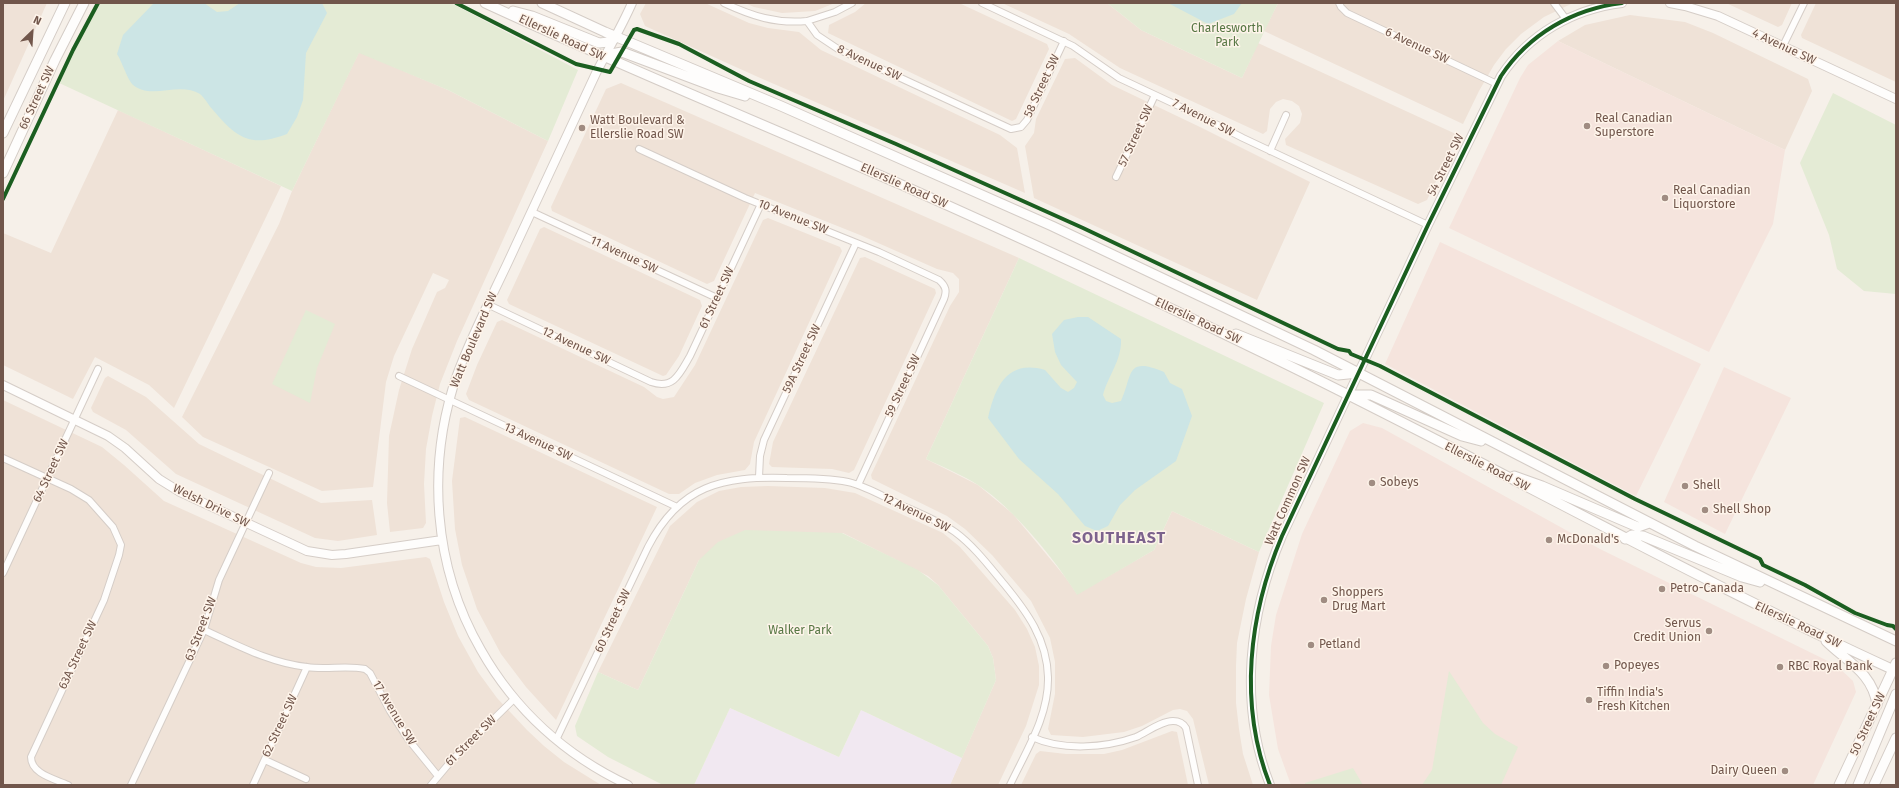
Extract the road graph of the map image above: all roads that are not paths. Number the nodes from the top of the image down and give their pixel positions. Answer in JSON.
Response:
{"nodes":[{"id":1,"x":64,"y":3,"type":"edge"},
{"id":2,"x":84,"y":3,"type":"edge"},
{"id":3,"x":542,"y":3,"type":"edge"},
{"id":4,"x":632,"y":3,"type":"edge"},
{"id":5,"x":724,"y":3,"type":"edge"},
{"id":6,"x":852,"y":3,"type":"edge"},
{"id":7,"x":982,"y":3,"type":"edge"},
{"id":8,"x":1554,"y":3,"type":"edge"},
{"id":9,"x":1622,"y":3,"type":"edge"},
{"id":10,"x":1670,"y":3,"type":"edge"},
{"id":11,"x":1804,"y":3,"type":"edge"},
{"id":12,"x":487,"y":4,"type":"edge"},
{"id":13,"x":1339,"y":4,"type":"edge"},
{"id":14,"x":1566,"y":19,"type":"junction"},
{"id":15,"x":807,"y":21,"type":"junction"},
{"id":16,"x":617,"y":37,"type":"junction"},
{"id":17,"x":1064,"y":41,"type":"junction"},
{"id":18,"x":1783,"y":46,"type":"junction"},
{"id":19,"x":604,"y":58,"type":"junction"},
{"id":20,"x":1497,"y":84,"type":"junction"},
{"id":21,"x":1155,"y":95,"type":"junction"},
{"id":22,"x":1896,"y":99,"type":"edge"},
{"id":23,"x":781,"y":106,"type":"junction"},
{"id":24,"x":1286,"y":115,"type":"dead end"},
{"id":25,"x":1018,"y":129,"type":"joint"},
{"id":26,"x":3,"y":133,"type":"edge"},
{"id":27,"x":639,"y":149,"type":"dead end"},
{"id":28,"x":1270,"y":151,"type":"junction"},
{"id":29,"x":3,"y":173,"type":"edge"},
{"id":30,"x":1116,"y":177,"type":"dead end"},
{"id":31,"x":761,"y":204,"type":"junction"},
{"id":32,"x":532,"y":212,"type":"junction"},
{"id":33,"x":1428,"y":225,"type":"junction"},
{"id":34,"x":856,"y":243,"type":"junction"},
{"id":35,"x":946,"y":287,"type":"joint"},
{"id":36,"x":717,"y":298,"type":"junction"},
{"id":37,"x":489,"y":305,"type":"junction"},
{"id":38,"x":1209,"y":327,"type":"junction"},
{"id":39,"x":98,"y":368,"type":"dead end"},
{"id":40,"x":1358,"y":373,"type":"junction"},
{"id":41,"x":399,"y":376,"type":"dead end"},
{"id":42,"x":3,"y":385,"type":"edge"},
{"id":43,"x":665,"y":385,"type":"joint"},
{"id":44,"x":1348,"y":395,"type":"junction"},
{"id":45,"x":449,"y":400,"type":"junction"},
{"id":46,"x":75,"y":419,"type":"junction"},
{"id":47,"x":1500,"y":446,"type":"junction"},
{"id":48,"x":3,"y":458,"type":"edge"},
{"id":49,"x":1488,"y":467,"type":"junction"},
{"id":50,"x":269,"y":473,"type":"dead end"},
{"id":51,"x":759,"y":477,"type":"junction"},
{"id":52,"x":47,"y":478,"type":"junction"},
{"id":53,"x":858,"y":485,"type":"junction"},
{"id":54,"x":677,"y":507,"type":"junction"},
{"id":55,"x":245,"y":523,"type":"junction"},
{"id":56,"x":1650,"y":523,"type":"junction"},
{"id":57,"x":1625,"y":539,"type":"junction"},
{"id":58,"x":442,"y":540,"type":"junction"},
{"id":59,"x":3,"y":573,"type":"edge"},
{"id":60,"x":1785,"y":588,"type":"junction"},
{"id":61,"x":204,"y":630,"type":"junction"},
{"id":62,"x":1819,"y":635,"type":"junction"},
{"id":63,"x":1896,"y":641,"type":"edge"},
{"id":64,"x":307,"y":667,"type":"junction"},
{"id":65,"x":1895,"y":669,"type":"edge"},
{"id":66,"x":1896,"y":694,"type":"edge"},
{"id":67,"x":514,"y":699,"type":"junction"},
{"id":68,"x":1877,"y":705,"type":"junction"},
{"id":69,"x":1032,"y":737,"type":"junction"},
{"id":70,"x":1896,"y":738,"type":"edge"},
{"id":71,"x":556,"y":740,"type":"junction"},
{"id":72,"x":1896,"y":750,"type":"edge"},
{"id":73,"x":265,"y":760,"type":"junction"},
{"id":74,"x":438,"y":776,"type":"junction"},
{"id":75,"x":306,"y":779,"type":"dead end"},
{"id":76,"x":1876,"y":781,"type":"edge"},
{"id":77,"x":68,"y":785,"type":"edge"},
{"id":78,"x":131,"y":785,"type":"edge"},
{"id":79,"x":253,"y":785,"type":"edge"},
{"id":80,"x":431,"y":785,"type":"edge"},
{"id":81,"x":628,"y":785,"type":"edge"},
{"id":82,"x":1010,"y":785,"type":"edge"},
{"id":83,"x":1198,"y":785,"type":"edge"},
{"id":84,"x":1270,"y":785,"type":"edge"},
{"id":85,"x":1839,"y":785,"type":"edge"},
{"id":86,"x":1858,"y":785,"type":"edge"}],
"edges":[{"from":1,"to":26,"type":"main road","name":"66 Street SW"},
{"from":2,"to":29,"type":"main road","name":"66 Street SW"},
{"from":3,"to":16,"type":"main road","name":"Ellerslie Road SW"},
{"from":4,"to":16,"type":"street"},
{"from":5,"to":15,"type":"street"},
{"from":6,"to":15,"type":"street"},
{"from":7,"to":17,"type":"street","name":"7 Avenue SW"},
{"from":8,"to":14,"type":"street"},
{"from":9,"to":14,"type":"street","name":"54 Street SW"},
{"from":10,"to":18,"type":"street","name":"4 Avenue SW"},
{"from":11,"to":18,"type":"street"},
{"from":12,"to":16,"type":"main road"},
{"from":12,"to":19,"type":"main road","name":"Ellerslie Road SW"},
{"from":13,"to":20,"type":"street","name":"6 Avenue SW"},
{"from":14,"to":20,"type":"street","name":"54 Street SW"},
{"from":15,"to":25,"type":"street","name":"8 Avenue SW"},
{"from":16,"to":19,"type":"street","name":"Watt Boulevard SW"},
{"from":16,"to":23,"type":"main road","name":"Ellerslie Road SW"},
{"from":17,"to":21,"type":"street","name":"7 Avenue SW"},
{"from":17,"to":25,"type":"street","name":"58 Street SW"},
{"from":18,"to":22,"type":"street","name":"4 Avenue SW"},
{"from":19,"to":23,"type":"main road"},
{"from":19,"to":32,"type":"street","name":"Watt Boulevard SW"},
{"from":19,"to":38,"type":"main road","name":"Ellerslie Road SW"},
{"from":20,"to":33,"type":"street","name":"54 Street SW"},
{"from":21,"to":28,"type":"street","name":"7 Avenue SW"},
{"from":21,"to":30,"type":"street","name":"57 Street SW"},
{"from":23,"to":40,"type":"main road","name":"Ellerslie Road SW"},
{"from":24,"to":28,"type":"street"},
{"from":27,"to":31,"type":"street","name":"10 Avenue SW"},
{"from":28,"to":33,"type":"street","name":"7 Avenue SW"},
{"from":31,"to":34,"type":"street","name":"10 Avenue SW"},
{"from":31,"to":36,"type":"street","name":"61 Street SW"},
{"from":32,"to":36,"type":"street","name":"11 Avenue SW"},
{"from":32,"to":37,"type":"street","name":"Watt Boulevard SW"},
{"from":33,"to":40,"type":"street","name":"54 Street SW"},
{"from":34,"to":35,"type":"street","name":"10 Avenue SW"},
{"from":34,"to":51,"type":"street","name":"59A Street SW"},
{"from":35,"to":53,"type":"street","name":"59 Street SW"},
{"from":36,"to":43,"type":"street","name":"61 Street SW"},
{"from":37,"to":43,"type":"street","name":"12 Avenue SW"},
{"from":37,"to":45,"type":"street","name":"Watt Boulevard SW"},
{"from":38,"to":40,"type":"main road"},
{"from":38,"to":44,"type":"main road","name":"Ellerslie Road SW"},
{"from":39,"to":46,"type":"street","name":"64 Street SW"},
{"from":40,"to":44,"type":"street","name":"54 Street SW"},
{"from":40,"to":47,"type":"main road","name":"Ellerslie Road SW"},
{"from":41,"to":45,"type":"street","name":"13 Avenue SW"},
{"from":42,"to":46,"type":"street","name":"Welsh Drive SW"},
{"from":44,"to":47,"type":"main road"},
{"from":44,"to":49,"type":"main road","name":"Ellerslie Road SW"},
{"from":44,"to":84,"type":"street","name":"Watt Common SW"},
{"from":45,"to":54,"type":"street","name":"13 Avenue SW"},
{"from":45,"to":58,"type":"street","name":"Watt Boulevard SW"},
{"from":46,"to":52,"type":"street","name":"64 Street SW"},
{"from":46,"to":55,"type":"street","name":"Welsh Drive SW"},
{"from":47,"to":56,"type":"main road","name":"Ellerslie Road SW"},
{"from":48,"to":52,"type":"street"},
{"from":49,"to":56,"type":"main road"},
{"from":49,"to":57,"type":"main road","name":"Ellerslie Road SW"},
{"from":50,"to":55,"type":"street","name":"63 Street SW"},
{"from":51,"to":53,"type":"street","name":"12 Avenue SW"},
{"from":51,"to":54,"type":"street","name":"12 Avenue SW"},
{"from":52,"to":59,"type":"street","name":"64 Street SW"},
{"from":52,"to":77,"type":"street","name":"63A Street SW"},
{"from":53,"to":69,"type":"street","name":"12 Avenue SW"},
{"from":54,"to":71,"type":"street","name":"60 Street SW"},
{"from":55,"to":58,"type":"street","name":"Welsh Drive SW"},
{"from":55,"to":61,"type":"street","name":"63 Street SW"},
{"from":56,"to":60,"type":"main road","name":"Ellerslie Road SW"},
{"from":57,"to":60,"type":"main road"},
{"from":57,"to":62,"type":"main road","name":"Ellerslie Road SW"},
{"from":58,"to":67,"type":"street","name":"Watt Boulevard SW"},
{"from":60,"to":63,"type":"main road","name":"Ellerslie Road SW"},
{"from":61,"to":64,"type":"street","name":"17 Avenue SW"},
{"from":61,"to":78,"type":"street","name":"63 Street SW"},
{"from":62,"to":65,"type":"main road","name":"Ellerslie Road SW"},
{"from":62,"to":68,"type":"main road"},
{"from":64,"to":73,"type":"street","name":"62 Street SW"},
{"from":64,"to":74,"type":"street","name":"17 Avenue SW"},
{"from":65,"to":68,"type":"main road","name":"50 Street SW"},
{"from":66,"to":86,"type":"main road"},
{"from":67,"to":71,"type":"street","name":"Watt Boulevard SW"},
{"from":67,"to":74,"type":"street","name":"61 Street SW"},
{"from":68,"to":85,"type":"main road","name":"50 Street SW"},
{"from":69,"to":82,"type":"street","name":"12 Avenue SW"},
{"from":69,"to":83,"type":"street"},
{"from":70,"to":76,"type":"main road"},
{"from":71,"to":81,"type":"street","name":"Watt Boulevard SW"},
{"from":72,"to":76,"type":"main road"},
{"from":73,"to":75,"type":"street"},
{"from":73,"to":79,"type":"street","name":"62 Street SW"},
{"from":74,"to":80,"type":"street","name":"61 Street SW"}]}
